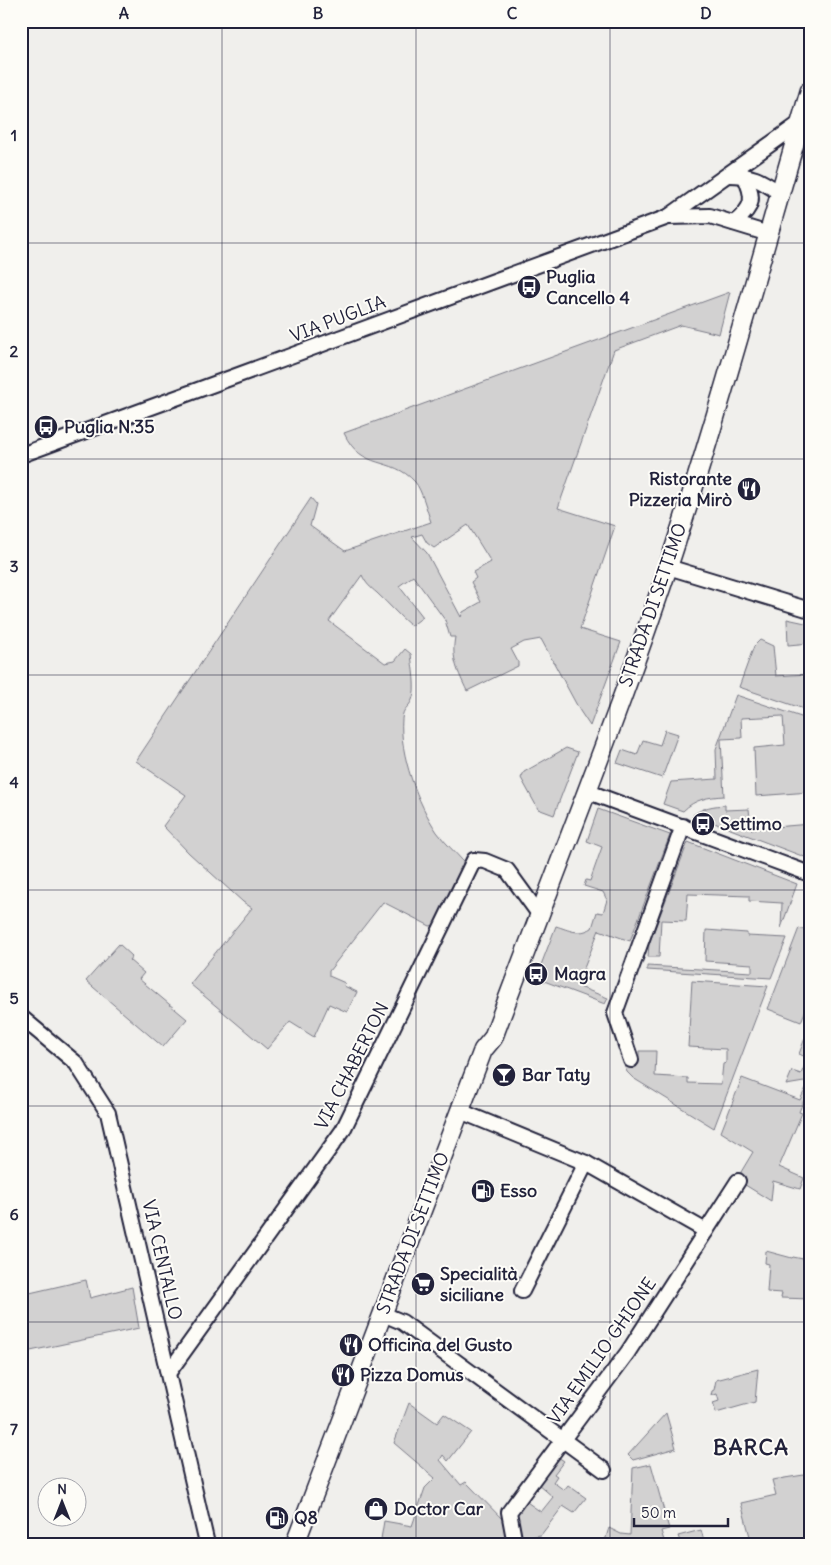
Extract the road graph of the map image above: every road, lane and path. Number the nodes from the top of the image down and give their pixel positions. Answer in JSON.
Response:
{"nodes":[{"id":1,"x":810,"y":90,"type":"edge"},
{"id":2,"x":800,"y":123,"type":"junction"},
{"id":3,"x":728,"y":175,"type":"junction"},
{"id":4,"x":744,"y":175,"type":"junction"},
{"id":5,"x":780,"y":193,"type":"junction"},
{"id":6,"x":668,"y":216,"type":"junction"},
{"id":7,"x":734,"y":223,"type":"junction"},
{"id":8,"x":768,"y":234,"type":"junction"},
{"id":9,"x":21,"y":455,"type":"edge"},
{"id":10,"x":668,"y":567,"type":"junction"},
{"id":11,"x":810,"y":610,"type":"edge"},
{"id":12,"x":586,"y":791,"type":"junction"},
{"id":13,"x":684,"y":826,"type":"junction"},
{"id":14,"x":810,"y":874,"type":"edge"},
{"id":15,"x":539,"y":914,"type":"junction"},
{"id":16,"x":21,"y":1017,"type":"edge"},
{"id":17,"x":631,"y":1060,"type":"dead end"},
{"id":18,"x":465,"y":1113,"type":"junction"},
{"id":19,"x":586,"y":1163,"type":"junction"},
{"id":20,"x":738,"y":1181,"type":"dead end"},
{"id":21,"x":706,"y":1231,"type":"junction"},
{"id":22,"x":522,"y":1291,"type":"dead end"},
{"id":23,"x":388,"y":1316,"type":"junction"},
{"id":24,"x":169,"y":1372,"type":"junction"},
{"id":25,"x":562,"y":1441,"type":"junction"},
{"id":26,"x":604,"y":1470,"type":"dead end"},
{"id":27,"x":207,"y":1544,"type":"edge"},
{"id":28,"x":295,"y":1544,"type":"edge"},
{"id":29,"x":307,"y":1544,"type":"edge"},
{"id":30,"x":515,"y":1544,"type":"edge"}],
"edges":[{"from":1,"to":2,"type":"main road","name":"STRADA DI SETTIMO"},
{"from":2,"to":3,"type":"street","name":"VIA PUGLIA"},
{"from":2,"to":5,"type":"main road","name":"STRADA DI SETTIMO"},
{"from":3,"to":4,"type":"street"},
{"from":3,"to":6,"type":"street","name":"VIA PUGLIA"},
{"from":4,"to":5,"type":"street"},
{"from":4,"to":7,"type":"street"},
{"from":5,"to":8,"type":"main road","name":"STRADA DI SETTIMO"},
{"from":6,"to":7,"type":"street","name":"VIA PUGLIA"},
{"from":6,"to":9,"type":"street","name":"VIA PUGLIA"},
{"from":7,"to":8,"type":"street","name":"VIA PUGLIA"},
{"from":8,"to":10,"type":"main road","name":"STRADA DI SETTIMO"},
{"from":10,"to":11,"type":"street"},
{"from":10,"to":12,"type":"main road","name":"STRADA DI SETTIMO"},
{"from":12,"to":13,"type":"street"},
{"from":12,"to":15,"type":"main road","name":"STRADA DI SETTIMO"},
{"from":13,"to":14,"type":"street"},
{"from":13,"to":17,"type":"street"},
{"from":15,"to":18,"type":"main road","name":"STRADA DI SETTIMO"},
{"from":15,"to":24,"type":"street","name":"VIA CHABERTON"},
{"from":16,"to":24,"type":"street","name":"VIA CENTALLO"},
{"from":18,"to":19,"type":"street"},
{"from":18,"to":23,"type":"main road","name":"STRADA DI SETTIMO"},
{"from":19,"to":21,"type":"street"},
{"from":19,"to":22,"type":"street"},
{"from":20,"to":21,"type":"street","name":"VIA EMILIO GHIONE"},
{"from":21,"to":25,"type":"street","name":"VIA EMILIO GHIONE"},
{"from":23,"to":25,"type":"street"},
{"from":23,"to":28,"type":"main road","name":"STRADA DI SETTIMO"},
{"from":23,"to":29,"type":"main road","name":"STRADA DI SETTIMO"},
{"from":24,"to":27,"type":"street","name":"VIA CENTALLO"},
{"from":25,"to":26,"type":"street"},
{"from":25,"to":30,"type":"street","name":"VIA EMILIO GHIONE"}]}
